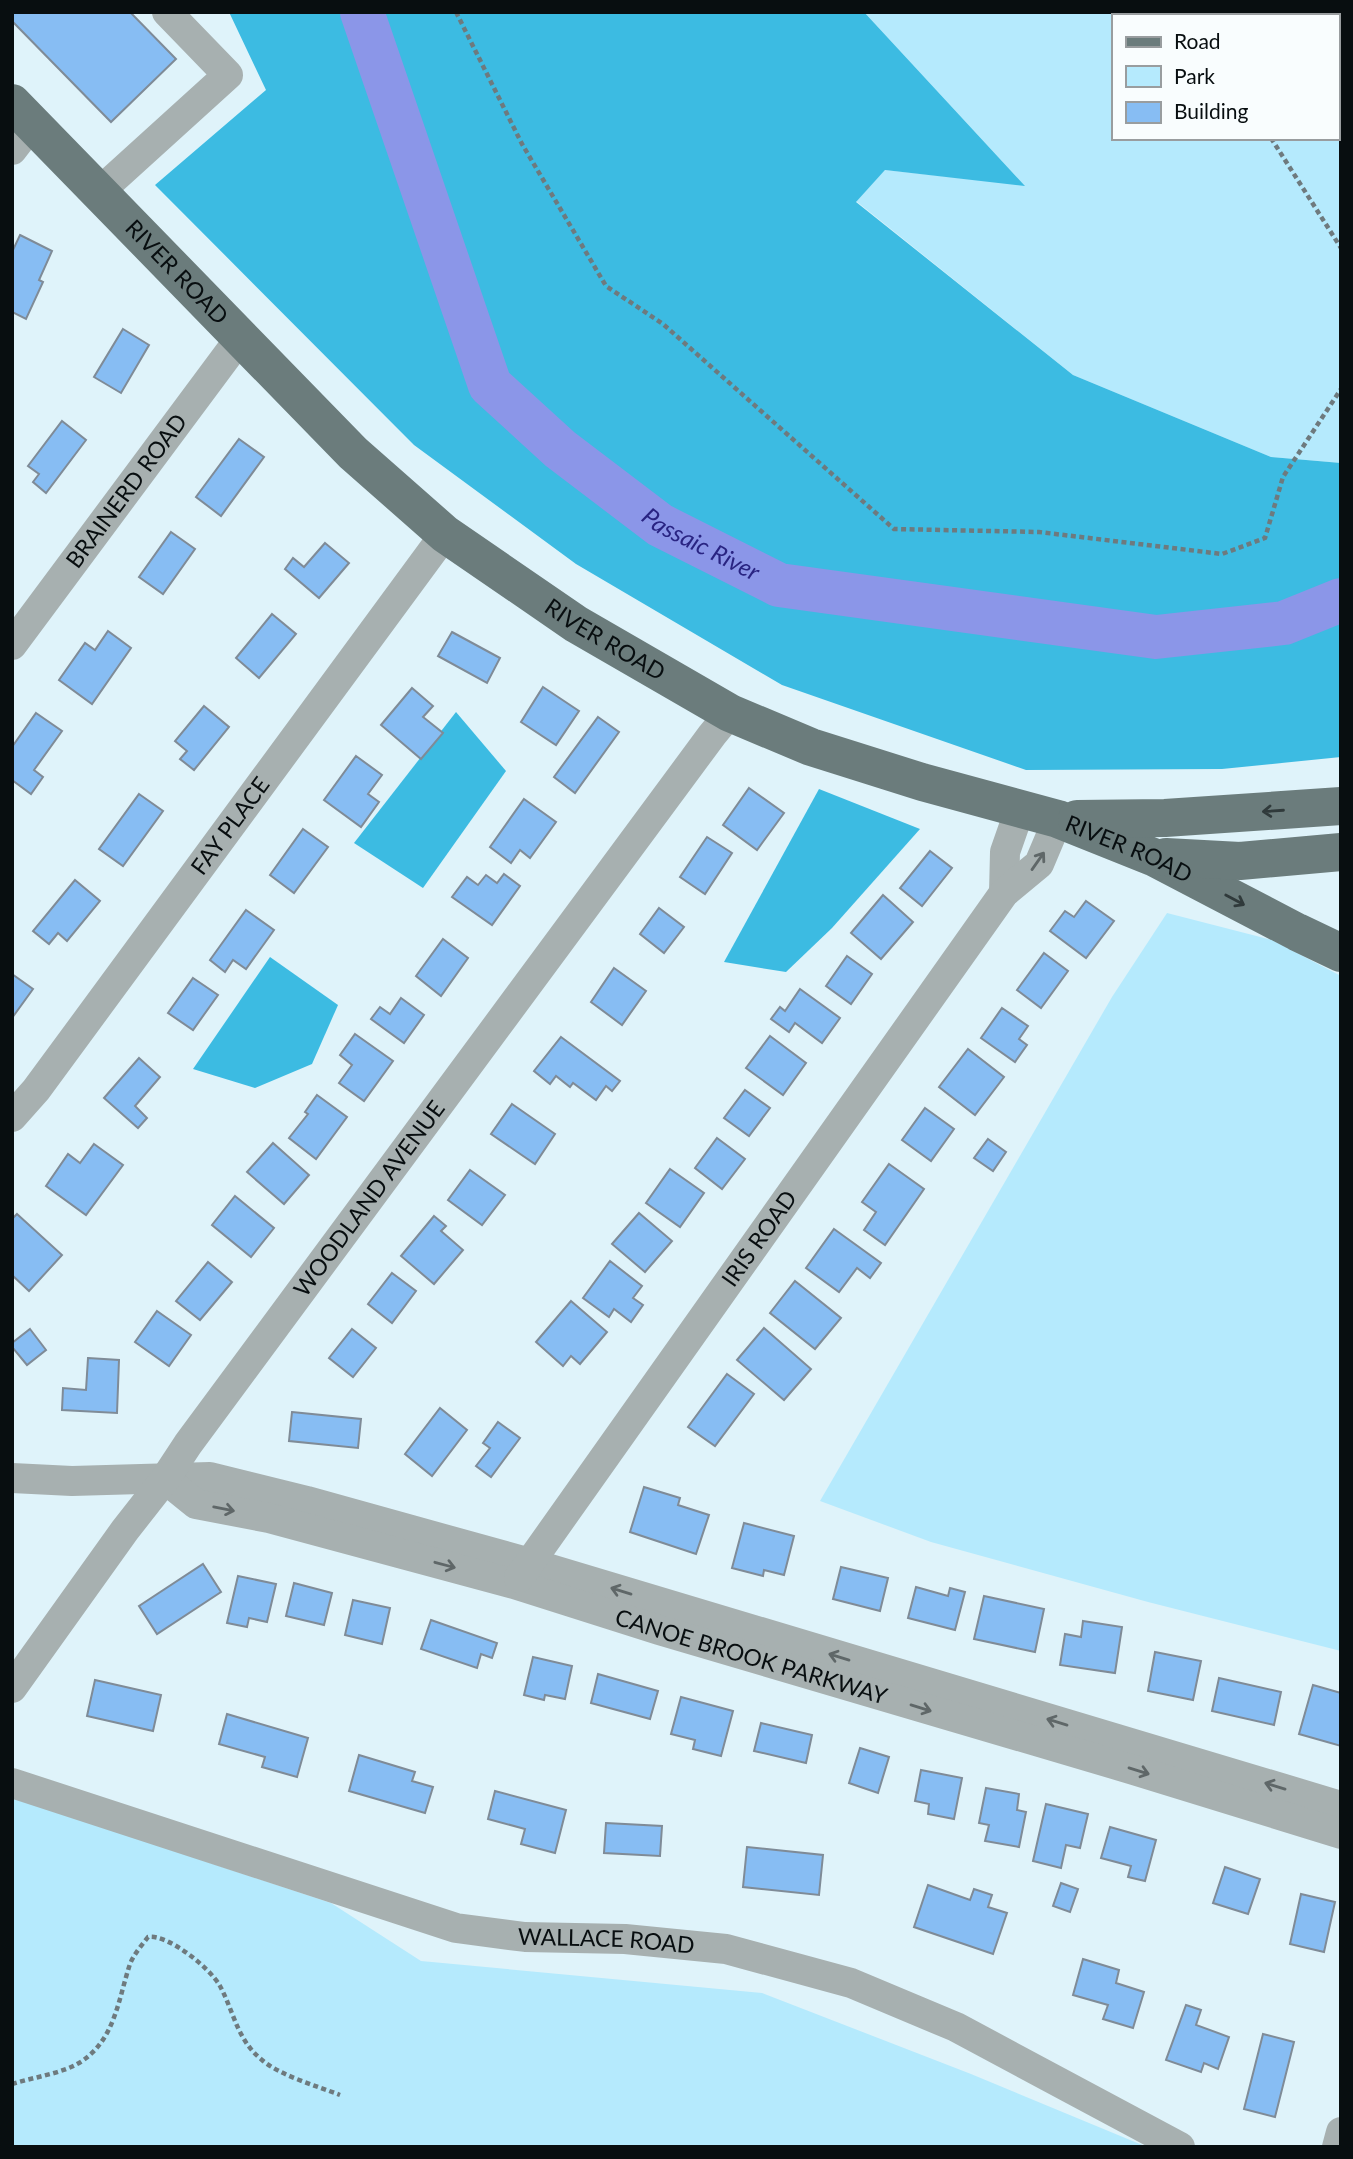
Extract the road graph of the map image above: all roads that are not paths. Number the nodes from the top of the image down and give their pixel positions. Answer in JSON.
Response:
{"nodes":[{"id":1,"x":167,"y":12,"type":"edge"},
{"id":2,"x":19,"y":126,"type":"edge"},
{"id":3,"x":99,"y":192,"type":"junction"},
{"id":4,"x":241,"y":337,"type":"junction"},
{"id":5,"x":445,"y":534,"type":"junction"},
{"id":6,"x":12,"y":645,"type":"edge"},
{"id":7,"x":730,"y":713,"type":"junction"},
{"id":8,"x":1341,"y":806,"type":"edge"},
{"id":9,"x":1020,"y":809,"type":"junction"},
{"id":10,"x":1058,"y":819,"type":"junction"},
{"id":11,"x":1341,"y":852,"type":"edge"},
{"id":12,"x":1153,"y":857,"type":"junction"},
{"id":13,"x":1004,"y":893,"type":"junction"},
{"id":14,"x":1341,"y":953,"type":"edge"},
{"id":15,"x":12,"y":1117,"type":"edge"},
{"id":16,"x":12,"y":1478,"type":"edge"},
{"id":17,"x":165,"y":1479,"type":"junction"},
{"id":18,"x":522,"y":1573,"type":"junction"},
{"id":19,"x":12,"y":1688,"type":"edge"},
{"id":20,"x":12,"y":1783,"type":"edge"},
{"id":21,"x":1341,"y":1806,"type":"edge"},
{"id":22,"x":1341,"y":1834,"type":"edge"},
{"id":23,"x":1341,"y":2132,"type":"edge"},
{"id":24,"x":1180,"y":2147,"type":"edge"},
{"id":25,"x":1336,"y":2147,"type":"edge"}],
"edges":[{"from":1,"to":3,"type":"street"},
{"from":2,"to":3,"type":"main road","name":"RIVER ROAD"},
{"from":3,"to":4,"type":"main road","name":"RIVER ROAD"},
{"from":4,"to":5,"type":"main road","name":"RIVER ROAD"},
{"from":4,"to":6,"type":"street","name":"BRAINERD ROAD"},
{"from":5,"to":7,"type":"main road","name":"RIVER ROAD"},
{"from":5,"to":15,"type":"street","name":"FAY PLACE"},
{"from":7,"to":9,"type":"main road","name":"RIVER ROAD"},
{"from":7,"to":17,"type":"street","name":"WOODLAND AVENUE"},
{"from":8,"to":10,"type":"main road","one_way":true},
{"from":9,"to":10,"type":"main road","name":"RIVER ROAD"},
{"from":9,"to":13,"type":"street"},
{"from":10,"to":12,"type":"main road","name":"RIVER ROAD"},
{"from":13,"to":10,"type":"street","name":"IRIS ROAD","one_way":true},
{"from":11,"to":12,"type":"main road"},
{"from":12,"to":14,"type":"main road","name":"RIVER ROAD","one_way":true},
{"from":13,"to":18,"type":"street","name":"IRIS ROAD"},
{"from":16,"to":17,"type":"street"},
{"from":17,"to":18,"type":"street","name":"CANOE BROOK PARKWAY"},
{"from":17,"to":19,"type":"street","name":"WOODLAND AVENUE"},
{"from":21,"to":18,"type":"street","name":"CANOE BROOK PARKWAY","one_way":true},
{"from":18,"to":22,"type":"street","name":"CANOE BROOK PARKWAY","one_way":true},
{"from":20,"to":24,"type":"street","name":"WALLACE ROAD"},
{"from":23,"to":25,"type":"street"}]}
